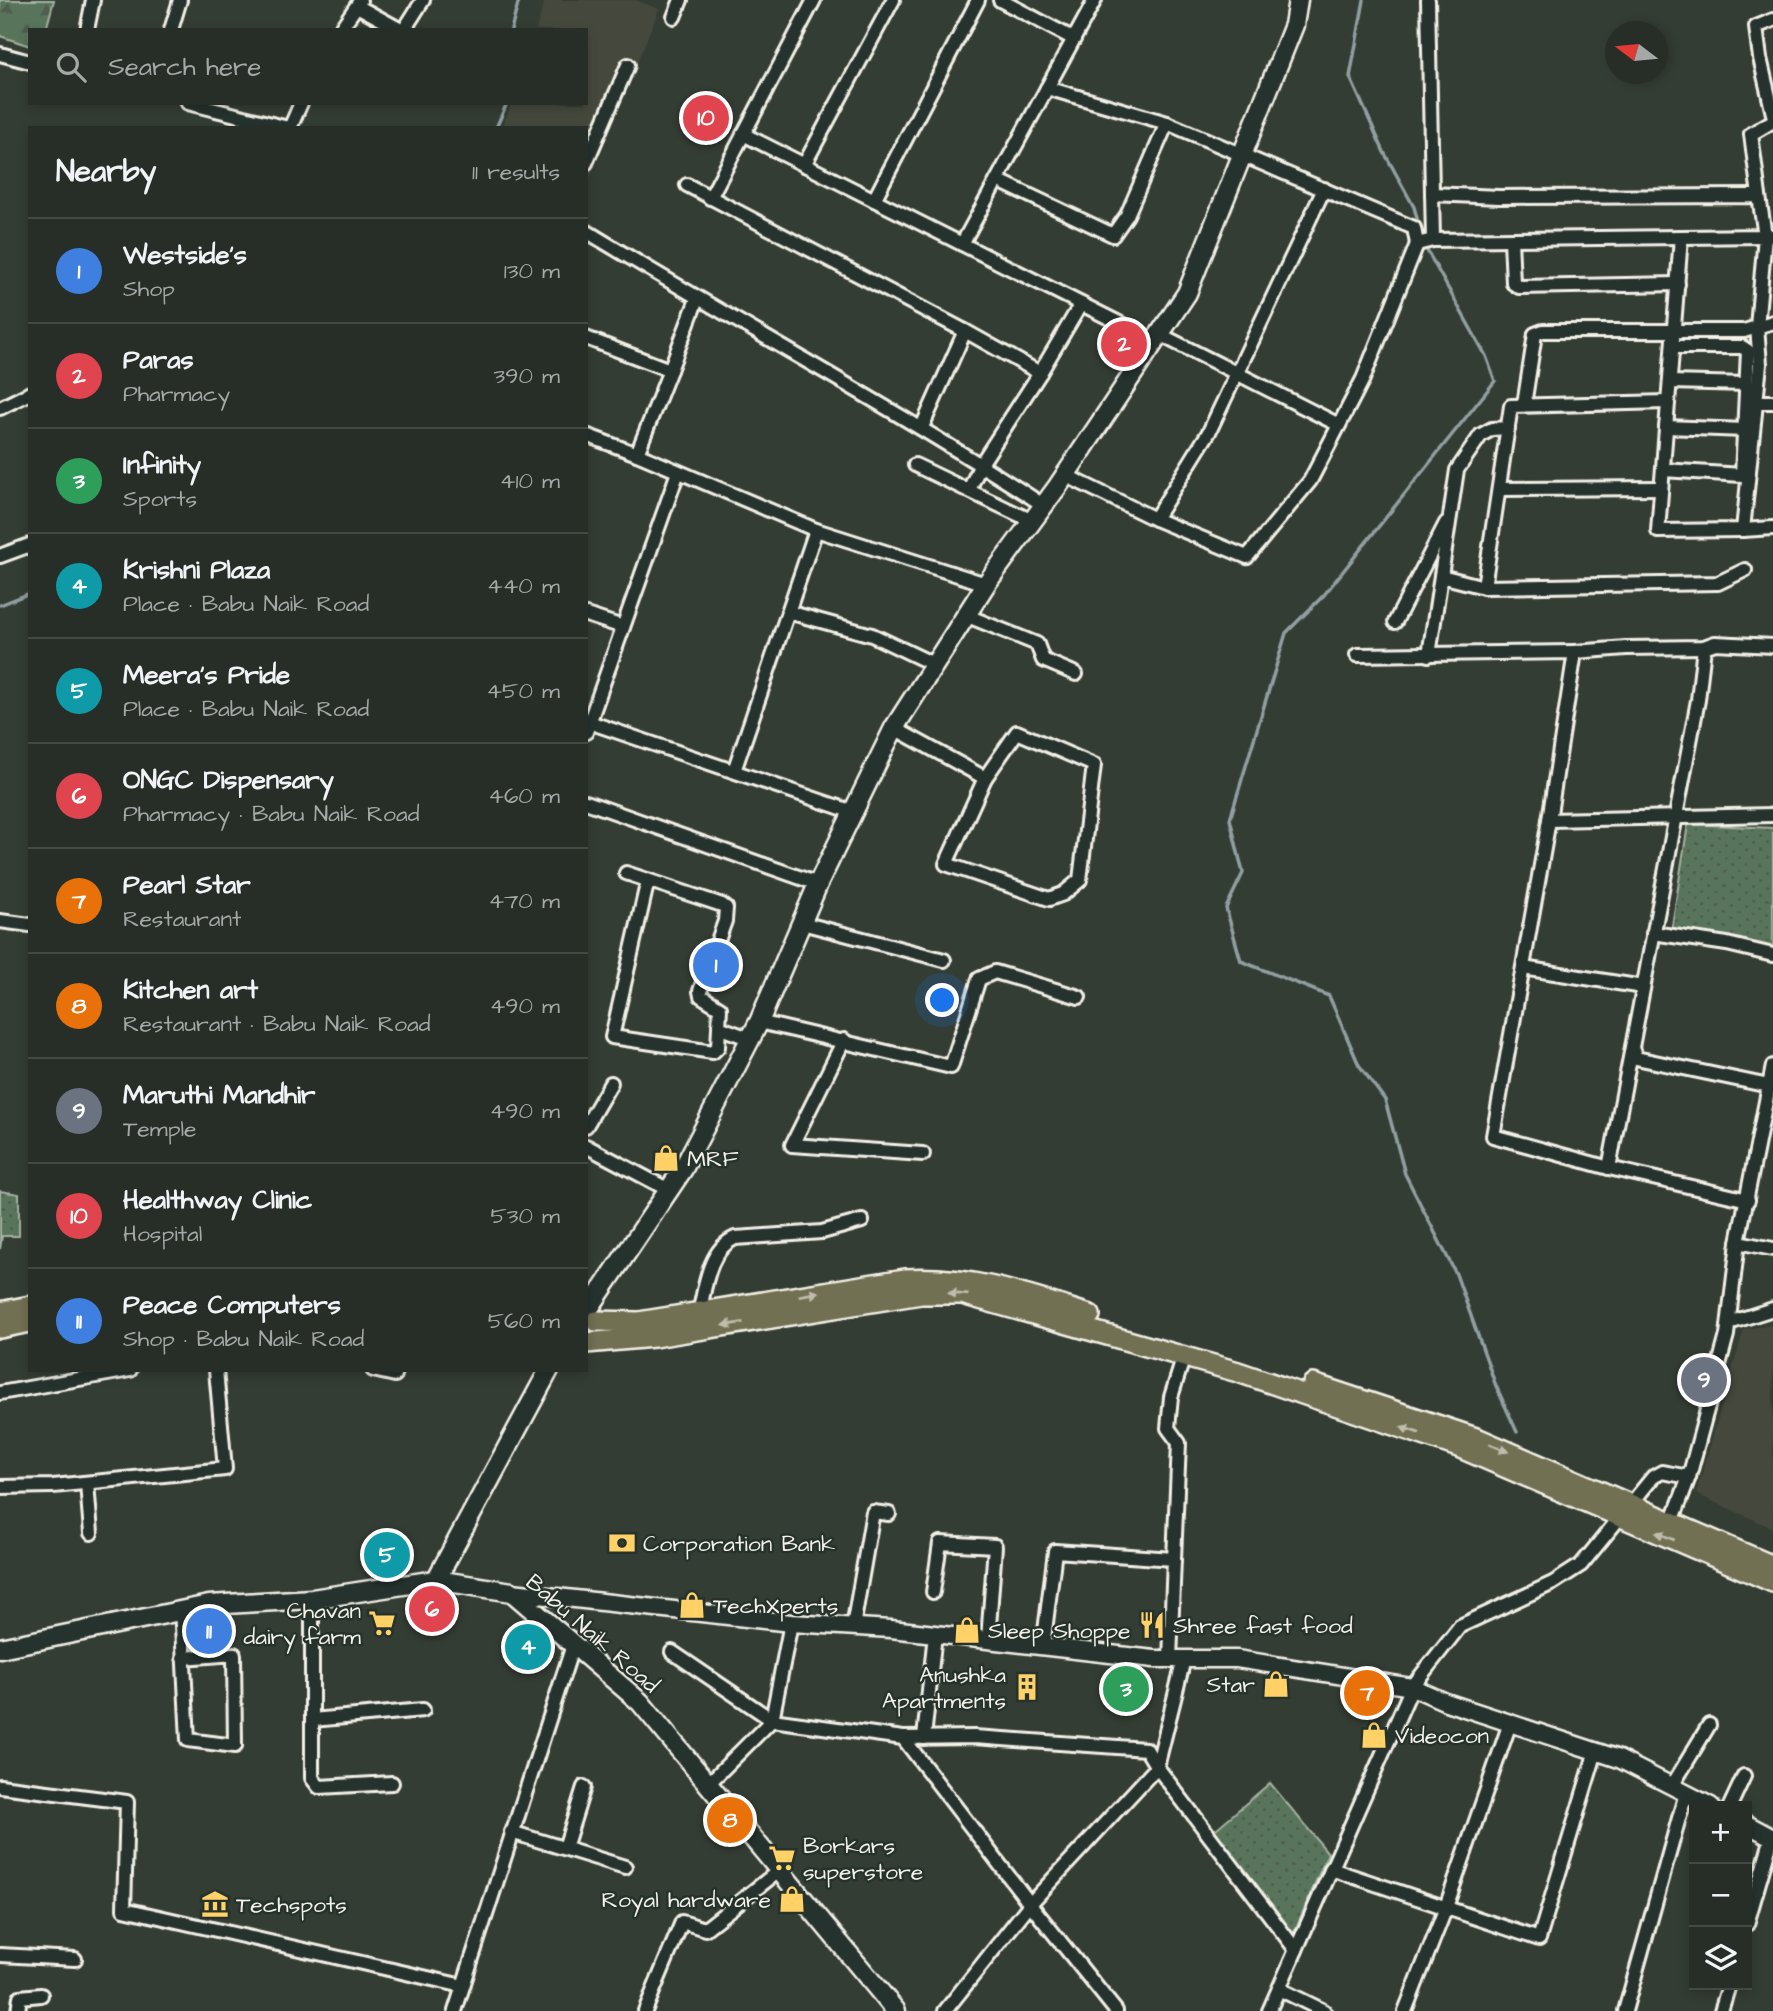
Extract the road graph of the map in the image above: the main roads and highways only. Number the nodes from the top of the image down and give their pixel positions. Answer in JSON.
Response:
{"nodes":[{"id":1,"x":1298,"y":0,"type":"edge"},
{"id":2,"x":28,"y":1306,"type":"edge"},
{"id":3,"x":0,"y":1312,"type":"edge"},
{"id":4,"x":590,"y":1313,"type":"edge"},
{"id":5,"x":28,"y":1322,"type":"edge"},
{"id":6,"x":0,"y":1328,"type":"edge"},
{"id":7,"x":588,"y":1341,"type":"edge"},
{"id":8,"x":588,"y":1343,"type":"edge"},
{"id":9,"x":548,"y":1372,"type":"edge"},
{"id":10,"x":1624,"y":1510,"type":"junction"},
{"id":11,"x":1773,"y":1566,"type":"edge"},
{"id":12,"x":436,"y":1580,"type":"junction"},
{"id":13,"x":1773,"y":1582,"type":"edge"},
{"id":14,"x":0,"y":1648,"type":"edge"},
{"id":15,"x":896,"y":2011,"type":"edge"}],
"edges":[{"from":1,"to":4,"type":"main road"},
{"from":2,"to":3,"type":"main road"},
{"from":4,"to":7,"type":"main road"},
{"from":4,"to":10,"type":"main road","one_way":true},
{"from":5,"to":6,"type":"main road"},
{"from":10,"to":8,"type":"main road","one_way":true},
{"from":9,"to":12,"type":"main road"},
{"from":10,"to":11,"type":"main road"},
{"from":13,"to":10,"type":"main road","one_way":true},
{"from":12,"to":14,"type":"main road","name":"Babu Naik Road"},
{"from":12,"to":15,"type":"main road","name":"Babu Naik Road"}]}
